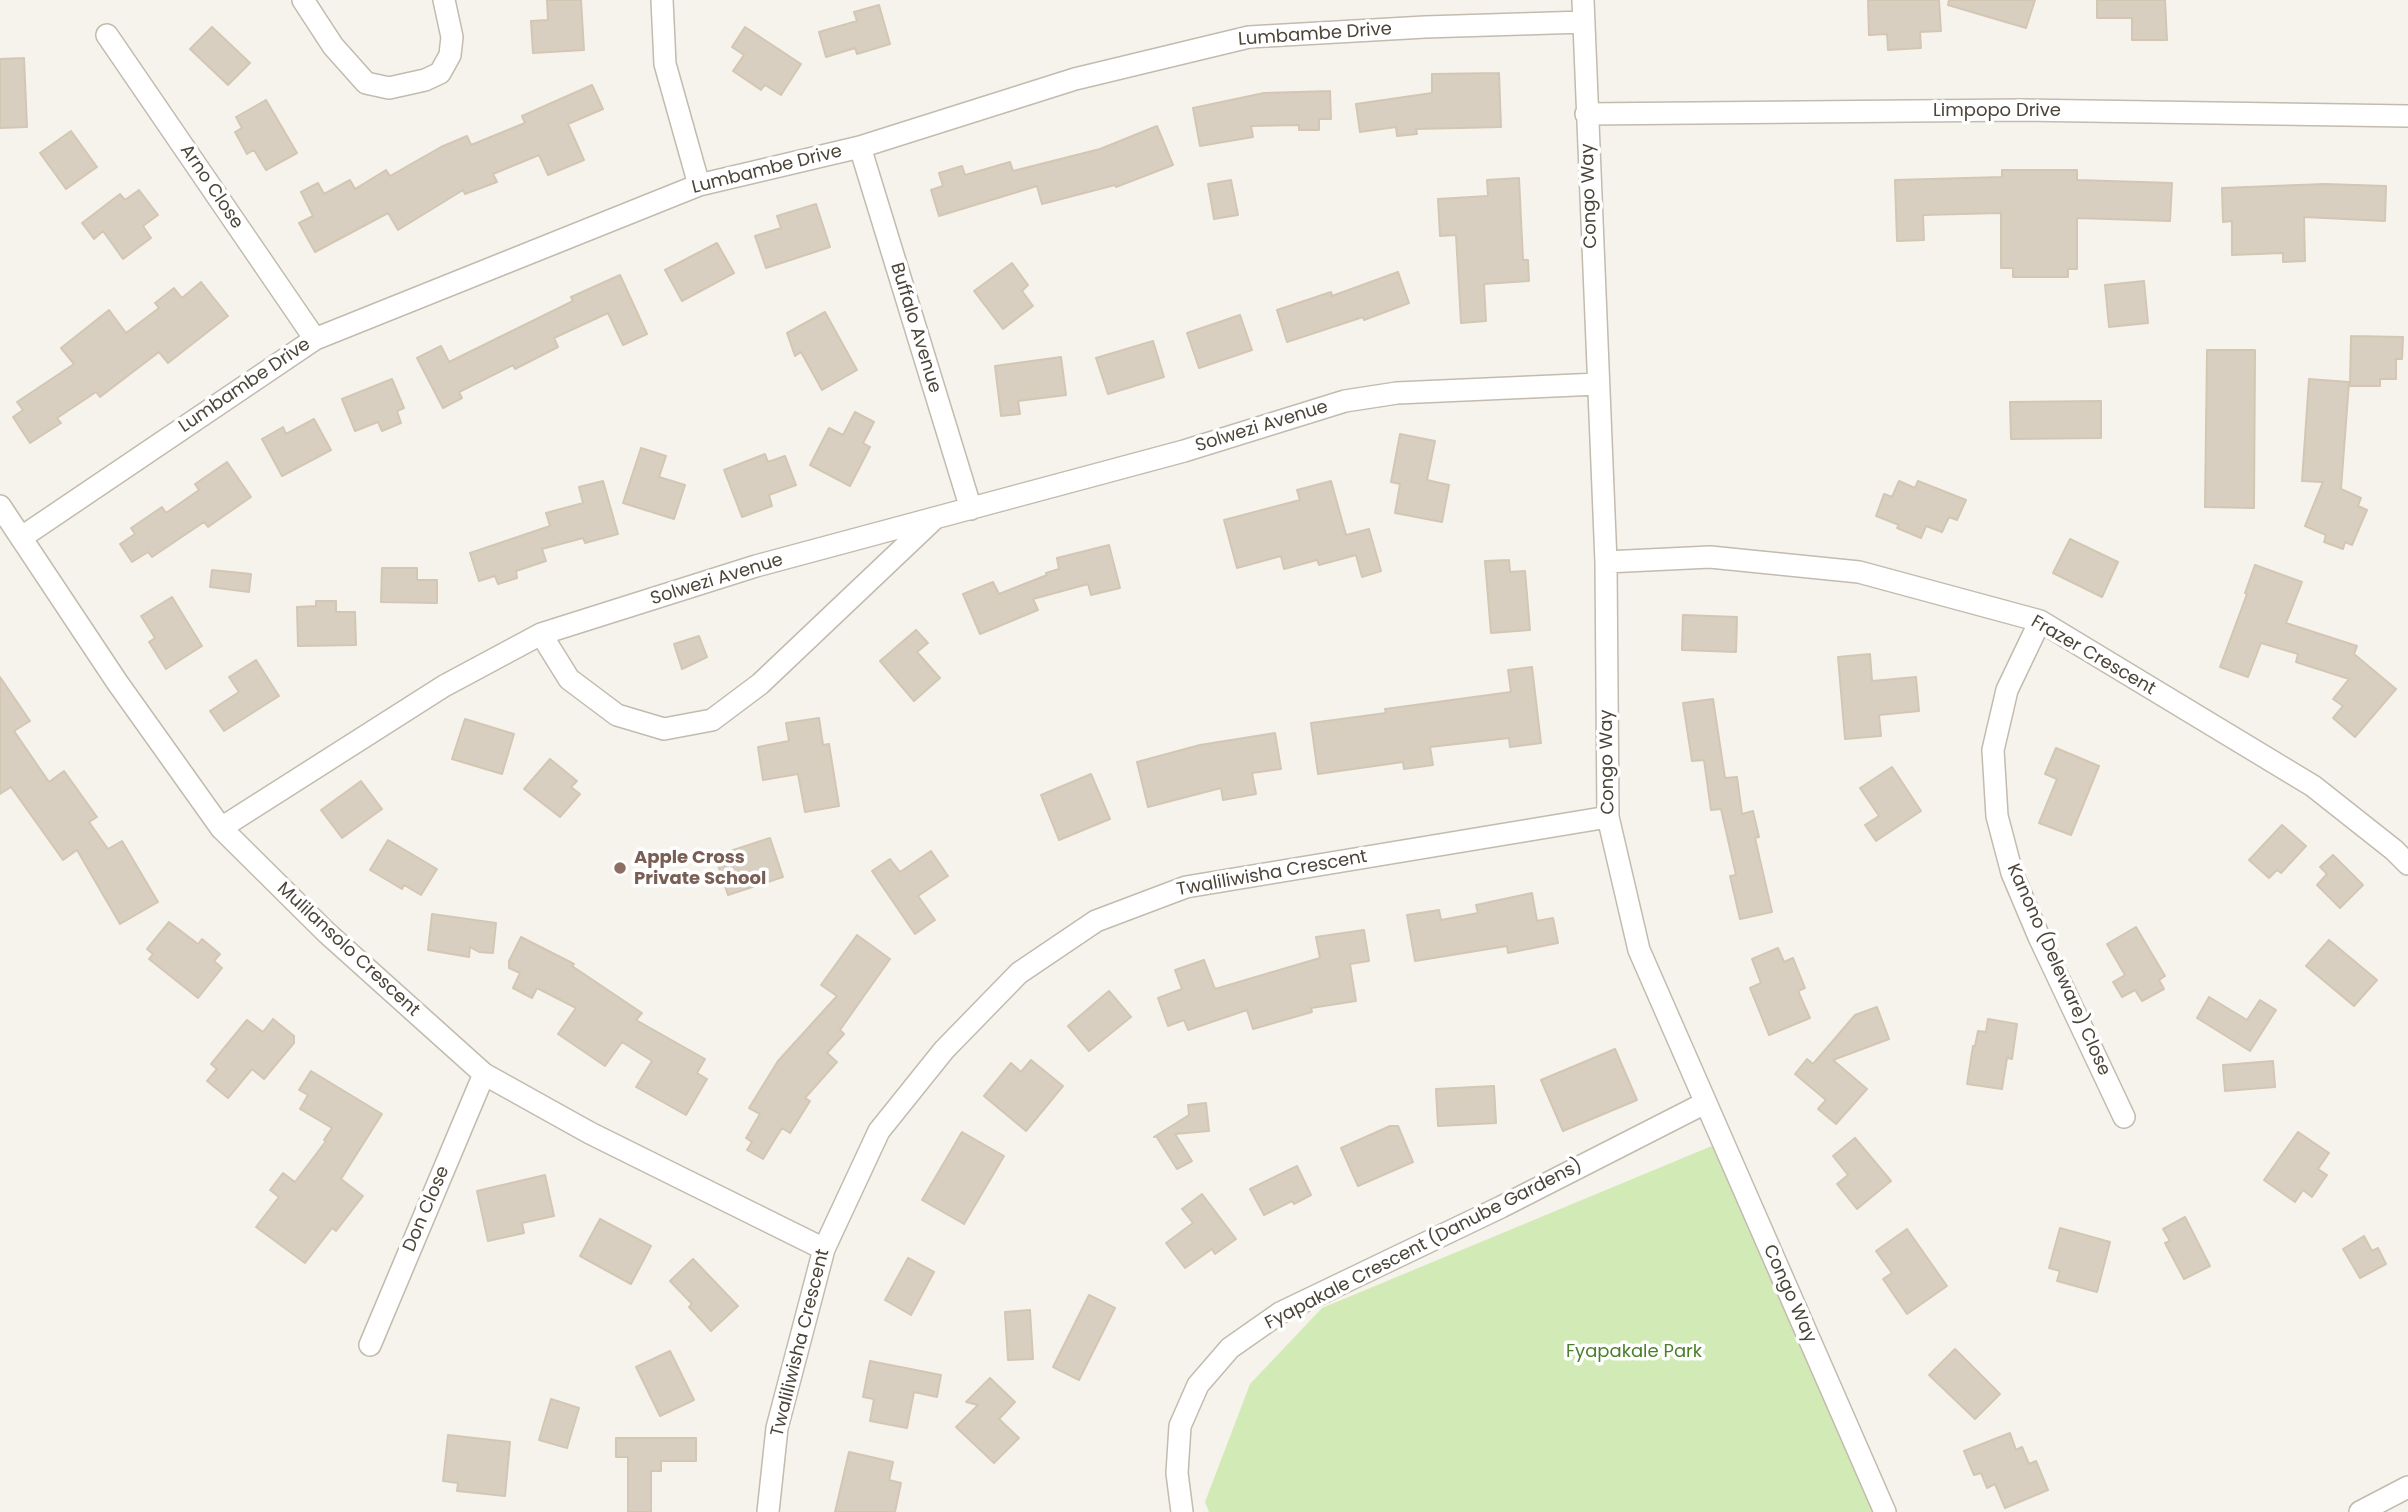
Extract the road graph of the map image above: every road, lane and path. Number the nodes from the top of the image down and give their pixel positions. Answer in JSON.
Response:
{"nodes":[{"id":1,"x":303,"y":0,"type":"edge"},
{"id":2,"x":444,"y":0,"type":"edge"},
{"id":3,"x":662,"y":0,"type":"edge"},
{"id":4,"x":1583,"y":0,"type":"edge"},
{"id":5,"x":1584,"y":22,"type":"junction"},
{"id":6,"x":107,"y":35,"type":"dead end"},
{"id":7,"x":1586,"y":114,"type":"junction"},
{"id":8,"x":2408,"y":116,"type":"edge"},
{"id":9,"x":860,"y":147,"type":"junction"},
{"id":10,"x":699,"y":185,"type":"junction"},
{"id":11,"x":315,"y":339,"type":"junction"},
{"id":12,"x":1598,"y":384,"type":"junction"},
{"id":13,"x":0,"y":506,"type":"edge"},
{"id":14,"x":971,"y":509,"type":"junction"},
{"id":15,"x":935,"y":519,"type":"junction"},
{"id":16,"x":22,"y":537,"type":"junction"},
{"id":17,"x":1606,"y":562,"type":"junction"},
{"id":18,"x":2040,"y":621,"type":"junction"},
{"id":19,"x":541,"y":634,"type":"junction"},
{"id":20,"x":1608,"y":817,"type":"junction"},
{"id":21,"x":221,"y":828,"type":"junction"},
{"id":22,"x":2408,"y":864,"type":"edge"},
{"id":23,"x":484,"y":1074,"type":"junction"},
{"id":24,"x":1705,"y":1103,"type":"junction"},
{"id":25,"x":2124,"y":1117,"type":"dead end"},
{"id":26,"x":824,"y":1249,"type":"junction"},
{"id":27,"x":370,"y":1345,"type":"dead end"},
{"id":28,"x":2408,"y":1487,"type":"edge"},
{"id":29,"x":768,"y":1512,"type":"edge"},
{"id":30,"x":1182,"y":1512,"type":"edge"},
{"id":31,"x":1885,"y":1512,"type":"edge"},
{"id":32,"x":2360,"y":1512,"type":"edge"}],
"edges":[{"from":1,"to":2,"type":"street"},
{"from":3,"to":10,"type":"street"},
{"from":4,"to":5,"type":"street","name":"Congo Way"},
{"from":5,"to":7,"type":"street","name":"Congo Way"},
{"from":5,"to":9,"type":"street","name":"Lumbambe Drive"},
{"from":6,"to":11,"type":"street","name":"Arno Close"},
{"from":7,"to":8,"type":"street","name":"Limpopo Drive"},
{"from":7,"to":12,"type":"street","name":"Congo Way"},
{"from":9,"to":10,"type":"street","name":"Lumbambe Drive"},
{"from":9,"to":14,"type":"street","name":"Buffalo Avenue"},
{"from":10,"to":11,"type":"street","name":"Lumbambe Drive"},
{"from":11,"to":16,"type":"street","name":"Lumbambe Drive"},
{"from":12,"to":14,"type":"street","name":"Solwezi Avenue"},
{"from":12,"to":17,"type":"street","name":"Congo Way"},
{"from":13,"to":16,"type":"street","name":"Mulilansolo Crescent"},
{"from":14,"to":15,"type":"street","name":"Solwezi Avenue"},
{"from":15,"to":19,"type":"street","name":"Solwezi Avenue"},
{"from":15,"to":19,"type":"street","name":"Solwezi Avenue"},
{"from":16,"to":21,"type":"street","name":"Mulilansolo Crescent"},
{"from":17,"to":18,"type":"street","name":"Frazer Crescent"},
{"from":17,"to":20,"type":"street","name":"Congo Way"},
{"from":18,"to":22,"type":"street","name":"Frazer Crescent"},
{"from":18,"to":25,"type":"street","name":"Kanono (Deleware) Close"},
{"from":19,"to":21,"type":"street","name":"Solwezi Avenue"},
{"from":20,"to":24,"type":"street","name":"Congo Way"},
{"from":20,"to":26,"type":"street","name":"Twaliliwisha Crescent"},
{"from":21,"to":23,"type":"street","name":"Mulilansolo Crescent"},
{"from":23,"to":26,"type":"street","name":"Mulilansolo Crescent"},
{"from":23,"to":27,"type":"street","name":"Don Close"},
{"from":24,"to":30,"type":"street","name":"Fyapakale Crescent (Danube Gardens)"},
{"from":24,"to":31,"type":"street","name":"Congo Way"},
{"from":26,"to":29,"type":"street","name":"Twaliliwisha Crescent"},
{"from":28,"to":32,"type":"street"}]}
